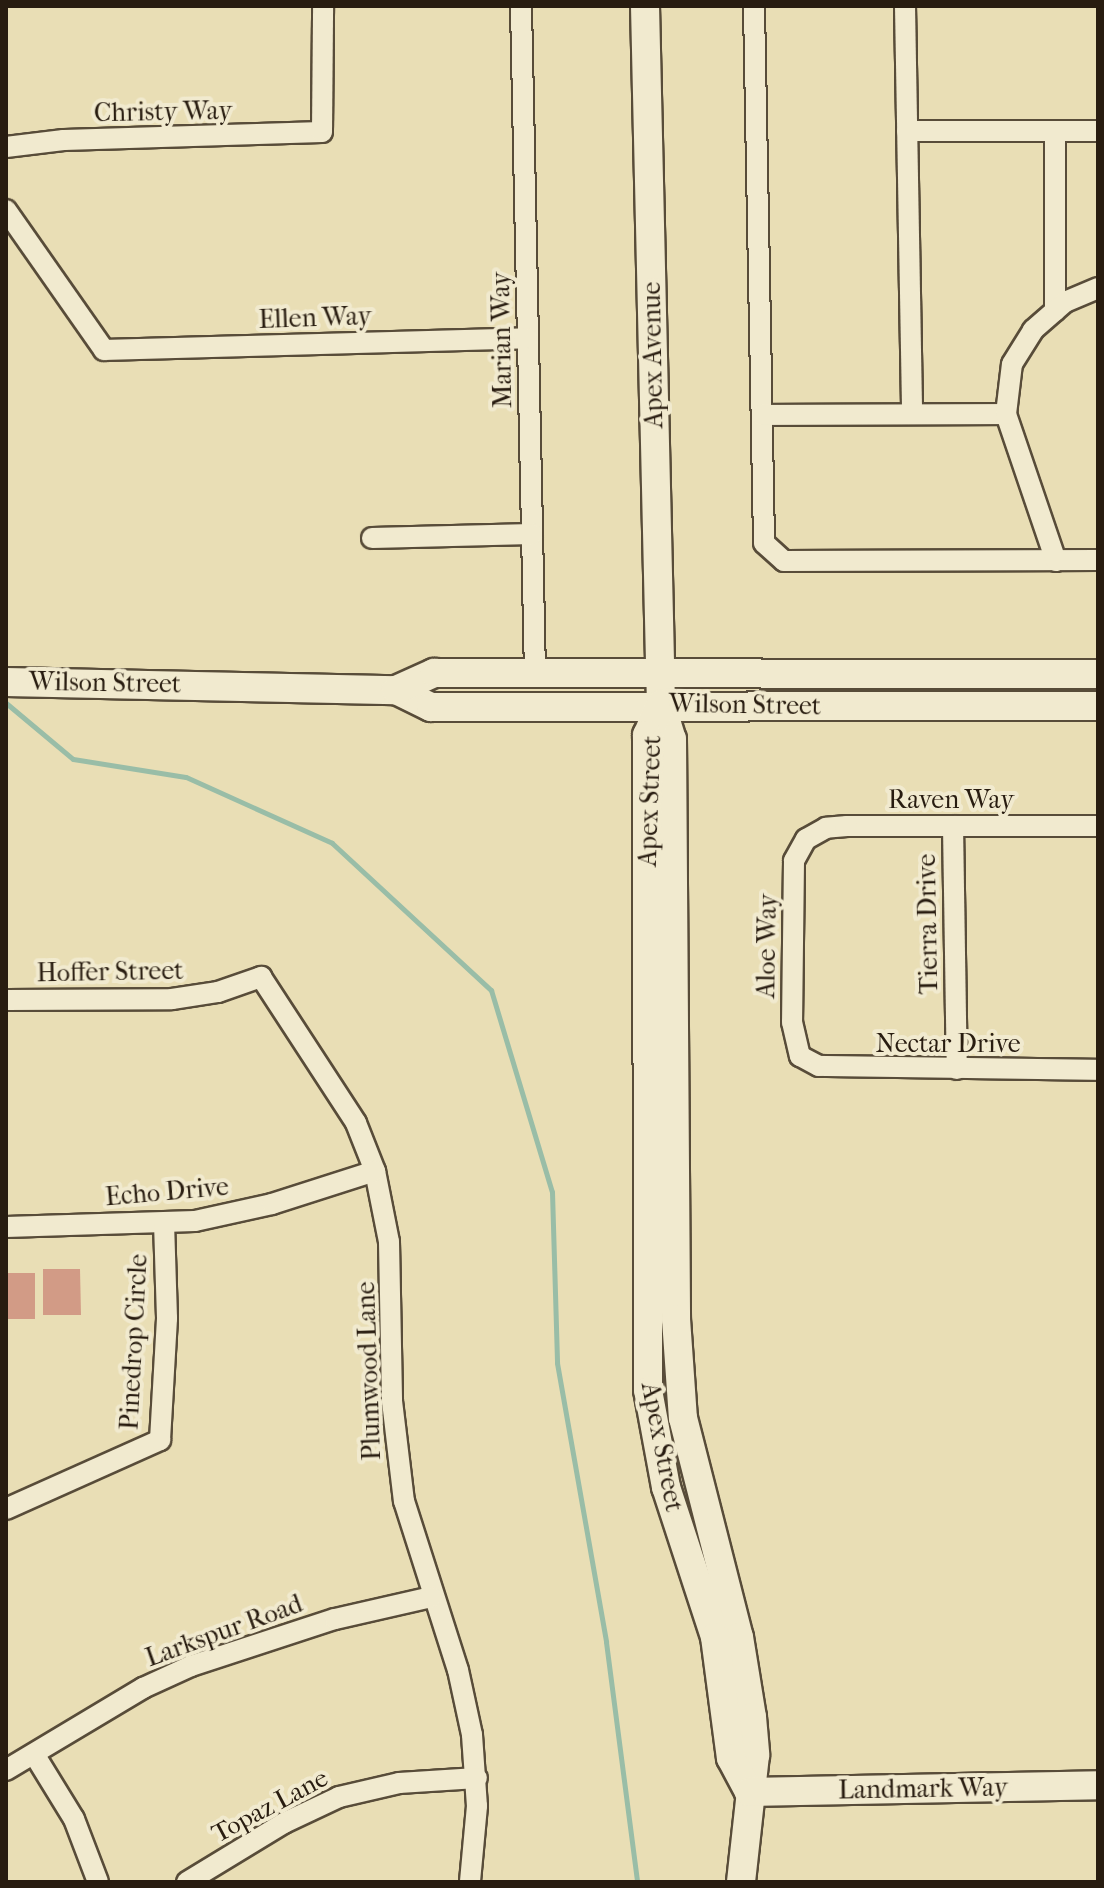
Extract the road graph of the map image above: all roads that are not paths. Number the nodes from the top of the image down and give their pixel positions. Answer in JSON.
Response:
{"nodes":[{"id":1,"x":323,"y":6,"type":"edge"},
{"id":2,"x":521,"y":6,"type":"edge"},
{"id":3,"x":645,"y":6,"type":"edge"},
{"id":4,"x":754,"y":6,"type":"edge"},
{"id":5,"x":905,"y":6,"type":"edge"},
{"id":6,"x":907,"y":131,"type":"junction"},
{"id":7,"x":1055,"y":131,"type":"junction"},
{"id":8,"x":1098,"y":131,"type":"edge"},
{"id":9,"x":6,"y":147,"type":"edge"},
{"id":10,"x":6,"y":210,"type":"edge"},
{"id":11,"x":1098,"y":288,"type":"edge"},
{"id":12,"x":1055,"y":311,"type":"junction"},
{"id":13,"x":527,"y":338,"type":"junction"},
{"id":14,"x":912,"y":413,"type":"junction"},
{"id":15,"x":1006,"y":414,"type":"junction"},
{"id":16,"x":762,"y":415,"type":"junction"},
{"id":17,"x":532,"y":534,"type":"junction"},
{"id":18,"x":372,"y":538,"type":"dead end"},
{"id":19,"x":1098,"y":560,"type":"edge"},
{"id":20,"x":1056,"y":561,"type":"junction"},
{"id":21,"x":535,"y":674,"type":"junction"},
{"id":22,"x":660,"y":674,"type":"junction"},
{"id":23,"x":1098,"y":674,"type":"edge"},
{"id":24,"x":6,"y":682,"type":"edge"},
{"id":25,"x":396,"y":690,"type":"junction"},
{"id":26,"x":661,"y":704,"type":"junction"},
{"id":27,"x":1098,"y":706,"type":"edge"},
{"id":28,"x":953,"y":826,"type":"junction"},
{"id":29,"x":1098,"y":826,"type":"edge"},
{"id":30,"x":806,"y":839,"type":"joint"},
{"id":31,"x":261,"y":977,"type":"joint"},
{"id":32,"x":6,"y":1000,"type":"edge"},
{"id":33,"x":800,"y":1056,"type":"joint"},
{"id":34,"x":957,"y":1069,"type":"junction"},
{"id":35,"x":1098,"y":1070,"type":"edge"},
{"id":36,"x":375,"y":1171,"type":"junction"},
{"id":37,"x":164,"y":1223,"type":"junction"},
{"id":38,"x":6,"y":1227,"type":"edge"},
{"id":39,"x":6,"y":1509,"type":"edge"},
{"id":40,"x":432,"y":1597,"type":"junction"},
{"id":41,"x":34,"y":1754,"type":"junction"},
{"id":42,"x":6,"y":1770,"type":"edge"},
{"id":43,"x":477,"y":1778,"type":"junction"},
{"id":44,"x":1098,"y":1785,"type":"edge"},
{"id":45,"x":749,"y":1792,"type":"junction"},
{"id":46,"x":98,"y":1882,"type":"edge"},
{"id":47,"x":187,"y":1882,"type":"edge"},
{"id":48,"x":470,"y":1882,"type":"edge"},
{"id":49,"x":741,"y":1882,"type":"edge"}],
"edges":[{"from":1,"to":9,"type":"street","name":"Christy Way"},
{"from":2,"to":13,"type":"street","name":"Marian Way"},
{"from":3,"to":22,"type":"street","name":"Apex Avenue"},
{"from":4,"to":16,"type":"street"},
{"from":5,"to":6,"type":"street"},
{"from":6,"to":7,"type":"street"},
{"from":6,"to":14,"type":"street"},
{"from":7,"to":8,"type":"street"},
{"from":7,"to":12,"type":"street"},
{"from":10,"to":13,"type":"street","name":"Ellen Way"},
{"from":11,"to":12,"type":"street"},
{"from":12,"to":15,"type":"street"},
{"from":13,"to":17,"type":"street","name":"Marian Way"},
{"from":14,"to":15,"type":"street"},
{"from":14,"to":16,"type":"street"},
{"from":15,"to":20,"type":"street"},
{"from":16,"to":20,"type":"street"},
{"from":17,"to":18,"type":"street"},
{"from":17,"to":21,"type":"street","name":"Marian Way"},
{"from":19,"to":20,"type":"street"},
{"from":21,"to":22,"type":"street","name":"Wilson Street"},
{"from":21,"to":25,"type":"street","name":"Wilson Street"},
{"from":22,"to":23,"type":"street","name":"Wilson Street"},
{"from":22,"to":26,"type":"street","name":"Apex Avenue"},
{"from":24,"to":25,"type":"street","name":"Wilson Street"},
{"from":25,"to":26,"type":"street","name":"Wilson Street"},
{"from":26,"to":27,"type":"street","name":"Wilson Street"},
{"from":26,"to":45,"type":"street","name":"Apex Street"},
{"from":28,"to":29,"type":"street","name":"Raven Way"},
{"from":28,"to":30,"type":"street","name":"Raven Way"},
{"from":28,"to":34,"type":"street","name":"Tierra Drive"},
{"from":30,"to":33,"type":"street","name":"Aloe Way"},
{"from":31,"to":32,"type":"street","name":"Hoffer Street"},
{"from":31,"to":36,"type":"street","name":"Plumwood Lane"},
{"from":33,"to":34,"type":"street","name":"Nectar Drive"},
{"from":34,"to":35,"type":"street","name":"Nectar Drive"},
{"from":36,"to":37,"type":"street","name":"Echo Drive"},
{"from":36,"to":40,"type":"street","name":"Plumwood Lane"},
{"from":37,"to":38,"type":"street","name":"Echo Drive"},
{"from":37,"to":39,"type":"street","name":"Pinedrop Circle"},
{"from":40,"to":41,"type":"street","name":"Larkspur Road"},
{"from":40,"to":43,"type":"street","name":"Plumwood Lane"},
{"from":41,"to":42,"type":"street","name":"Larkspur Road"},
{"from":41,"to":46,"type":"street"},
{"from":43,"to":47,"type":"street","name":"Topaz Lane"},
{"from":43,"to":48,"type":"street","name":"Plumwood Lane"},
{"from":44,"to":45,"type":"street","name":"Landmark Way"},
{"from":45,"to":49,"type":"street"}]}
